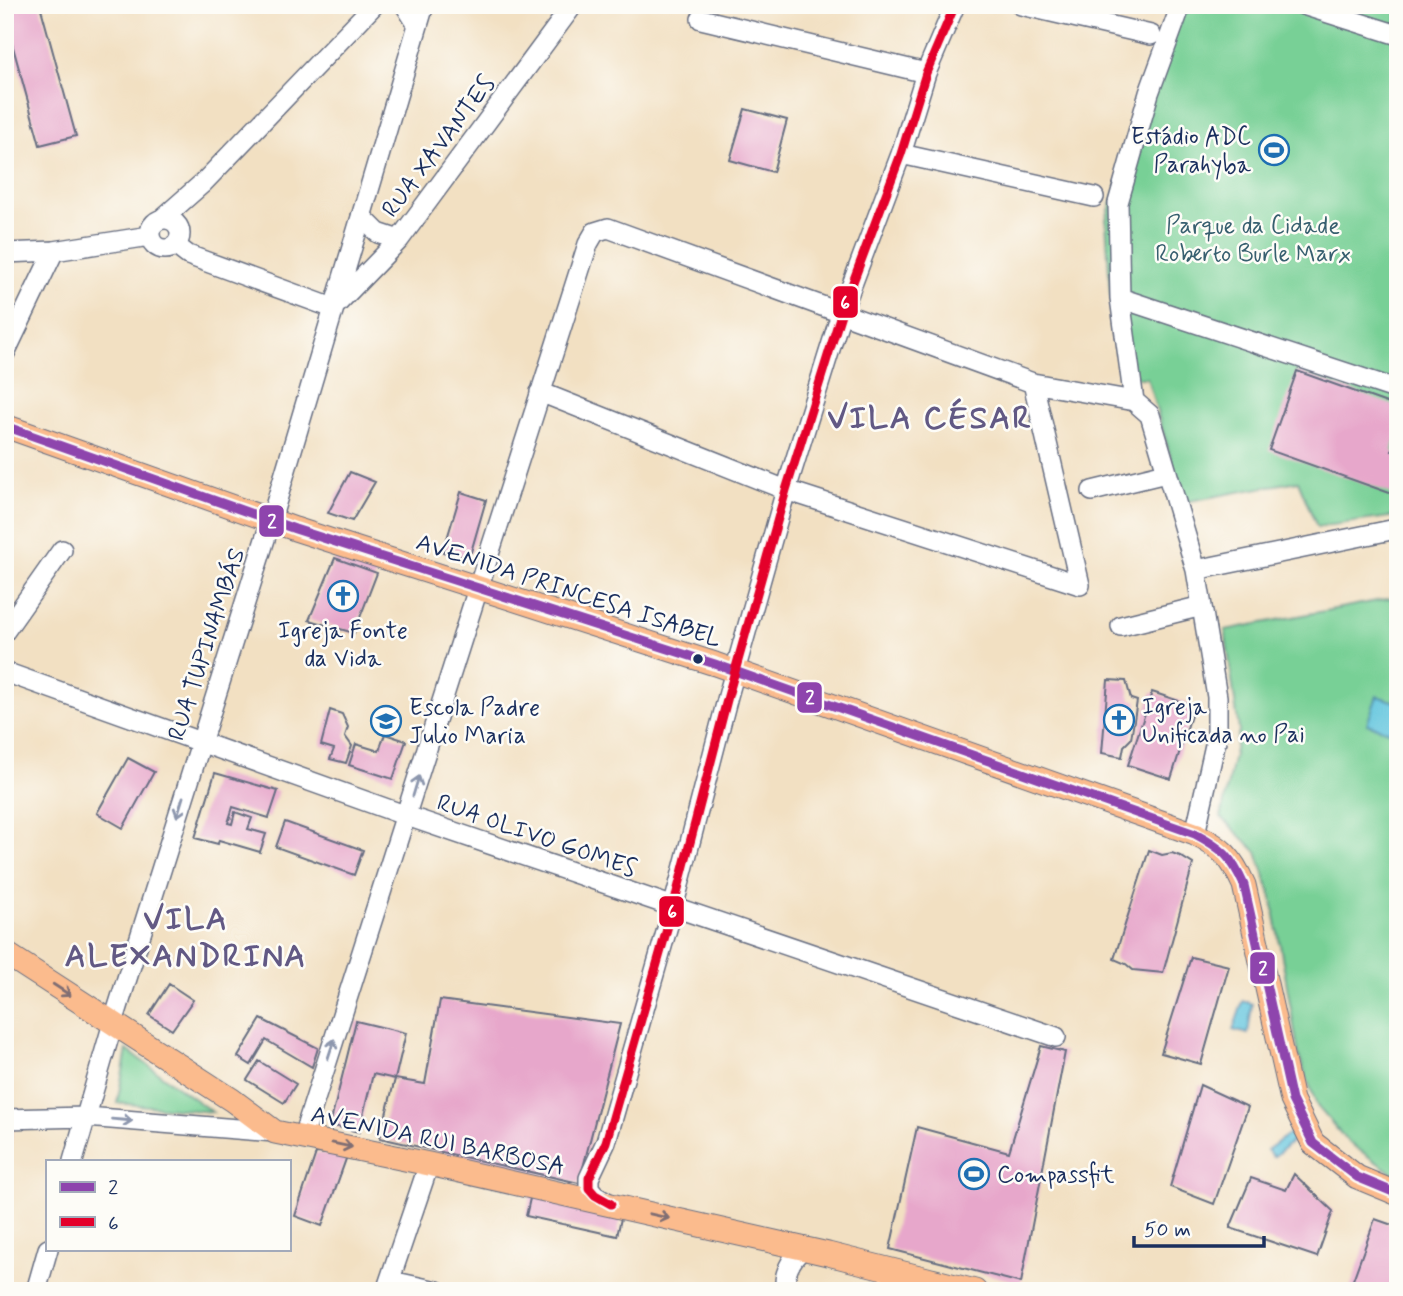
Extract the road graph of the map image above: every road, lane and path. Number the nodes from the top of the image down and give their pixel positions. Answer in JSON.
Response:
{"nodes":[{"id":1,"x":374,"y":5,"type":"edge"},
{"id":2,"x":405,"y":5,"type":"edge"},
{"id":3,"x":424,"y":5,"type":"edge"},
{"id":4,"x":573,"y":5,"type":"edge"},
{"id":5,"x":955,"y":5,"type":"edge"},
{"id":6,"x":1021,"y":5,"type":"edge"},
{"id":7,"x":1181,"y":5,"type":"edge"},
{"id":8,"x":1303,"y":5,"type":"edge"},
{"id":9,"x":701,"y":19,"type":"dead end"},
{"id":10,"x":417,"y":24,"type":"junction"},
{"id":11,"x":1151,"y":35,"type":"dead end"},
{"id":12,"x":1398,"y":35,"type":"edge"},
{"id":13,"x":926,"y":73,"type":"junction"},
{"id":14,"x":901,"y":154,"type":"junction"},
{"id":15,"x":1094,"y":197,"type":"dead end"},
{"id":16,"x":361,"y":216,"type":"junction"},
{"id":17,"x":172,"y":230,"type":"junction"},
{"id":18,"x":399,"y":240,"type":"junction"},
{"id":19,"x":54,"y":251,"type":"junction"},
{"id":20,"x":5,"y":253,"type":"edge"},
{"id":21,"x":1120,"y":298,"type":"junction"},
{"id":22,"x":332,"y":308,"type":"junction"},
{"id":23,"x":841,"y":314,"type":"junction"},
{"id":24,"x":5,"y":353,"type":"edge"},
{"id":25,"x":1033,"y":383,"type":"junction"},
{"id":26,"x":1398,"y":390,"type":"edge"},
{"id":27,"x":540,"y":392,"type":"junction"},
{"id":28,"x":1134,"y":401,"type":"junction"},
{"id":29,"x":5,"y":426,"type":"edge"},
{"id":30,"x":1166,"y":473,"type":"junction"},
{"id":31,"x":786,"y":491,"type":"junction"},
{"id":32,"x":1092,"y":491,"type":"dead end"},
{"id":33,"x":271,"y":520,"type":"junction"},
{"id":34,"x":1396,"y":529,"type":"dead end"},
{"id":35,"x":62,"y":550,"type":"dead end"},
{"id":36,"x":1196,"y":570,"type":"junction"},
{"id":37,"x":478,"y":587,"type":"junction"},
{"id":38,"x":1202,"y":606,"type":"junction"},
{"id":39,"x":1121,"y":626,"type":"dead end"},
{"id":40,"x":5,"y":631,"type":"edge"},
{"id":41,"x":5,"y":672,"type":"edge"},
{"id":42,"x":735,"y":672,"type":"junction"},
{"id":43,"x":200,"y":742,"type":"junction"},
{"id":44,"x":407,"y":816,"type":"junction"},
{"id":45,"x":1195,"y":834,"type":"junction"},
{"id":46,"x":673,"y":908,"type":"junction"},
{"id":47,"x":5,"y":953,"type":"edge"},
{"id":48,"x":113,"y":1023,"type":"junction"},
{"id":49,"x":1056,"y":1037,"type":"dead end"},
{"id":50,"x":86,"y":1117,"type":"junction"},
{"id":51,"x":5,"y":1119,"type":"edge"},
{"id":52,"x":275,"y":1132,"type":"junction"},
{"id":53,"x":303,"y":1137,"type":"junction"},
{"id":54,"x":73,"y":1160,"type":"edge"},
{"id":55,"x":429,"y":1164,"type":"junction"},
{"id":56,"x":1398,"y":1194,"type":"edge"},
{"id":57,"x":611,"y":1205,"type":"junction"},
{"id":58,"x":804,"y":1248,"type":"junction"},
{"id":59,"x":48,"y":1250,"type":"edge"},
{"id":60,"x":886,"y":1270,"type":"junction"},
{"id":61,"x":388,"y":1286,"type":"edge"},
{"id":62,"x":958,"y":1289,"type":"edge"},
{"id":63,"x":36,"y":1291,"type":"edge"},
{"id":64,"x":437,"y":1291,"type":"edge"},
{"id":65,"x":786,"y":1291,"type":"edge"},
{"id":66,"x":896,"y":1291,"type":"edge"}],
"edges":[{"from":1,"to":17,"type":"street"},
{"from":2,"to":10,"type":"street"},
{"from":3,"to":10,"type":"street","name":"RUA TUPINAMBÁS"},
{"from":4,"to":18,"type":"street","name":"RUA XAVANTES"},
{"from":5,"to":13,"type":"street"},
{"from":6,"to":11,"type":"street"},
{"from":7,"to":21,"type":"street"},
{"from":8,"to":12,"type":"street"},
{"from":9,"to":13,"type":"street"},
{"from":10,"to":16,"type":"street","name":"RUA TUPINAMBÁS"},
{"from":13,"to":14,"type":"street"},
{"from":14,"to":15,"type":"street"},
{"from":14,"to":23,"type":"street"},
{"from":16,"to":18,"type":"street"},
{"from":16,"to":22,"type":"street","name":"RUA TUPINAMBÁS"},
{"from":17,"to":19,"type":"street"},
{"from":17,"to":22,"type":"street"},
{"from":18,"to":22,"type":"street","name":"RUA XAVANTES"},
{"from":19,"to":20,"type":"street"},
{"from":19,"to":24,"type":"street"},
{"from":21,"to":26,"type":"street"},
{"from":21,"to":28,"type":"street"},
{"from":22,"to":33,"type":"street","name":"RUA TUPINAMBÁS"},
{"from":23,"to":25,"type":"street"},
{"from":23,"to":27,"type":"street"},
{"from":23,"to":31,"type":"street"},
{"from":25,"to":28,"type":"street"},
{"from":25,"to":31,"type":"street"},
{"from":27,"to":31,"type":"street"},
{"from":27,"to":37,"type":"street"},
{"from":28,"to":30,"type":"street"},
{"from":29,"to":33,"type":"main road","name":"AVENIDA PRINCESA ISABEL"},
{"from":30,"to":32,"type":"street"},
{"from":30,"to":36,"type":"street"},
{"from":31,"to":42,"type":"street"},
{"from":33,"to":37,"type":"main road","name":"AVENIDA PRINCESA ISABEL"},
{"from":33,"to":43,"type":"street","name":"RUA TUPINAMBÁS"},
{"from":34,"to":36,"type":"street"},
{"from":35,"to":40,"type":"street"},
{"from":36,"to":38,"type":"street"},
{"from":37,"to":42,"type":"main road","name":"AVENIDA PRINCESA ISABEL"},
{"from":44,"to":37,"type":"street","one_way":true},
{"from":38,"to":39,"type":"street"},
{"from":38,"to":45,"type":"street"},
{"from":41,"to":43,"type":"street","name":"RUA OLIVO GOMES"},
{"from":42,"to":45,"type":"main road","name":"AVENIDA PRINCESA ISABEL"},
{"from":42,"to":46,"type":"street"},
{"from":43,"to":44,"type":"street","name":"RUA OLIVO GOMES"},
{"from":43,"to":48,"type":"street","name":"RUA TUPINAMBÁS","one_way":true},
{"from":44,"to":46,"type":"street","name":"RUA OLIVO GOMES"},
{"from":53,"to":44,"type":"street","one_way":true},
{"from":45,"to":56,"type":"main road","name":"AVENIDA PRINCESA ISABEL"},
{"from":46,"to":49,"type":"street","name":"RUA OLIVO GOMES"},
{"from":46,"to":57,"type":"street"},
{"from":47,"to":48,"type":"main road","one_way":true},
{"from":48,"to":50,"type":"street","name":"RUA TUPINAMBÁS"},
{"from":48,"to":52,"type":"main road"},
{"from":50,"to":51,"type":"street","name":"AVENIDA RUI BARBOSA"},
{"from":50,"to":52,"type":"street","name":"AVENIDA RUI BARBOSA","one_way":true},
{"from":50,"to":54,"type":"street","name":"RUA TUPINAMBÁS"},
{"from":52,"to":53,"type":"main road","name":"AVENIDA RUI BARBOSA"},
{"from":53,"to":55,"type":"main road","name":"AVENIDA RUI BARBOSA","one_way":true},
{"from":55,"to":57,"type":"main road","name":"AVENIDA RUI BARBOSA"},
{"from":55,"to":61,"type":"street"},
{"from":57,"to":58,"type":"main road","name":"AVENIDA RUI BARBOSA","one_way":true},
{"from":58,"to":60,"type":"main road","name":"AVENIDA RUI BARBOSA"},
{"from":58,"to":65,"type":"street"},
{"from":59,"to":63,"type":"street"},
{"from":60,"to":62,"type":"main road","name":"AVENIDA RUI BARBOSA"},
{"from":60,"to":66,"type":"street"},
{"from":61,"to":64,"type":"street"}]}
